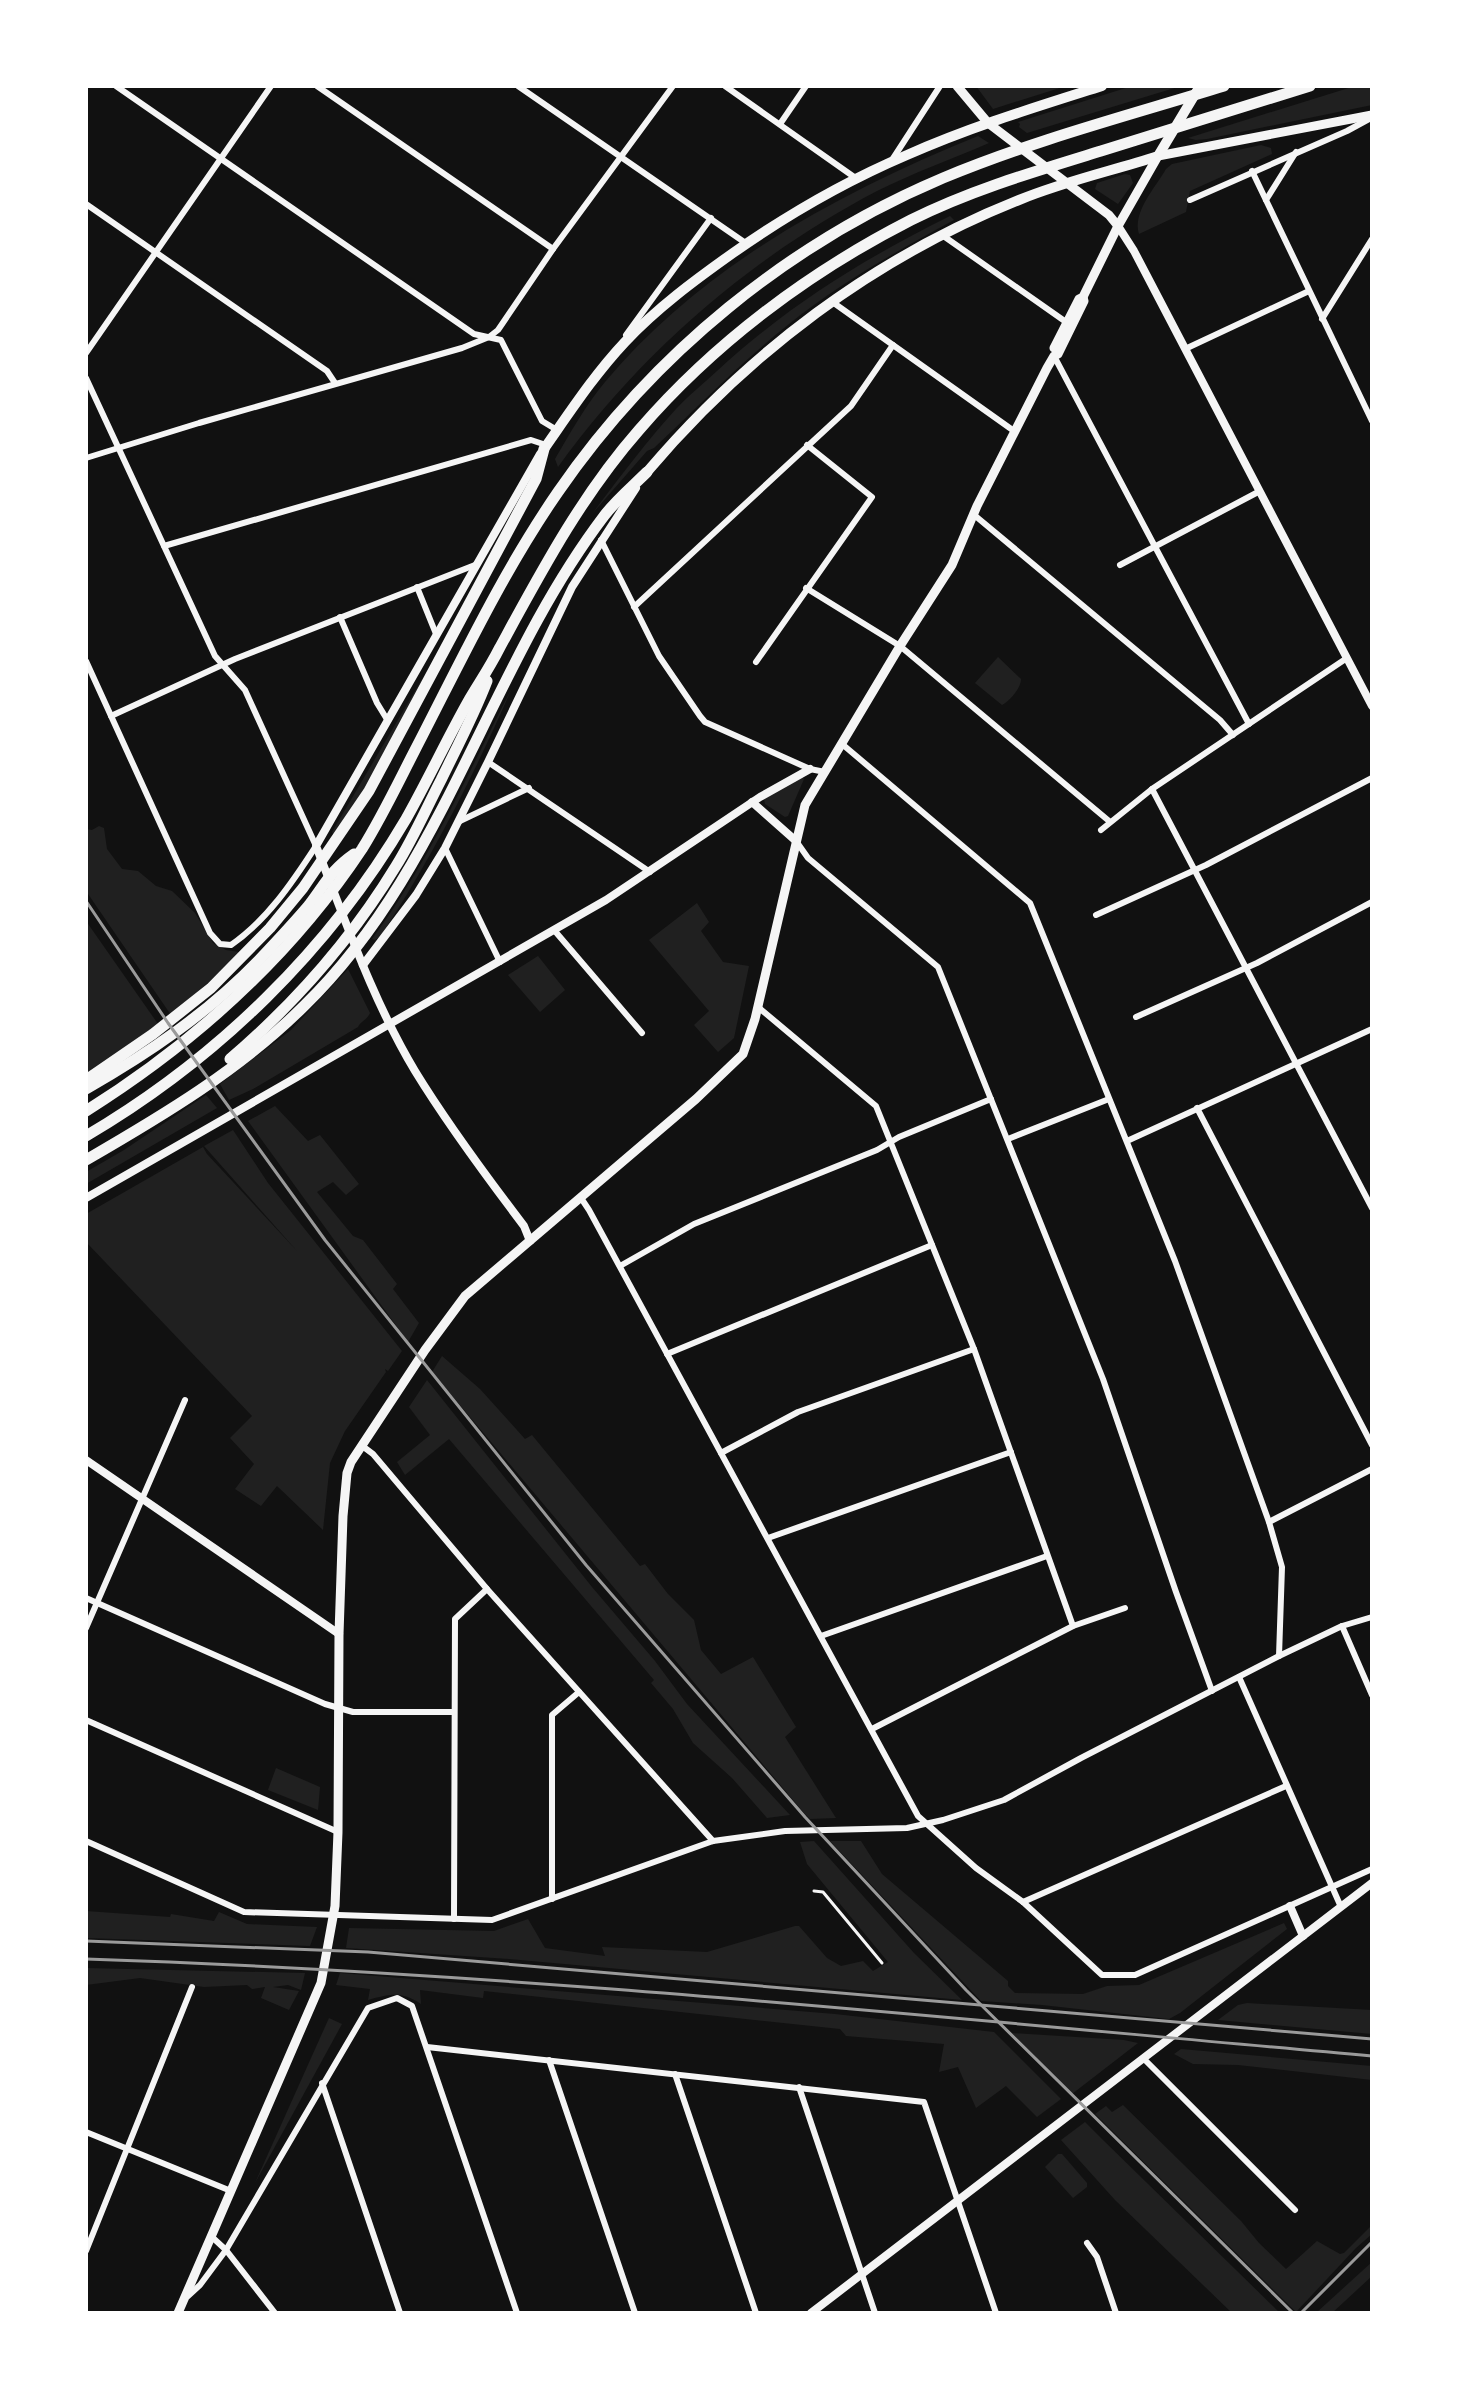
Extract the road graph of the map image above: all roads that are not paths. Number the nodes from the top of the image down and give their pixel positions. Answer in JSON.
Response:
{"nodes":[{"id":1,"x":116,"y":86,"type":"edge"},
{"id":2,"x":271,"y":86,"type":"edge"},
{"id":3,"x":317,"y":86,"type":"edge"},
{"id":4,"x":518,"y":86,"type":"edge"},
{"id":5,"x":673,"y":86,"type":"edge"},
{"id":6,"x":725,"y":86,"type":"edge"},
{"id":7,"x":806,"y":86,"type":"edge"},
{"id":8,"x":940,"y":86,"type":"edge"},
{"id":9,"x":957,"y":86,"type":"edge"},
{"id":10,"x":1102,"y":86,"type":"edge"},
{"id":11,"x":1200,"y":86,"type":"edge"},
{"id":12,"x":1224,"y":86,"type":"edge"},
{"id":13,"x":1310,"y":86,"type":"edge"},
{"id":14,"x":1372,"y":116,"type":"edge"},
{"id":15,"x":988,"y":123,"type":"junction"},
{"id":16,"x":780,"y":124,"type":"junction"},
{"id":17,"x":1297,"y":151,"type":"junction"},
{"id":18,"x":1158,"y":156,"type":"junction"},
{"id":19,"x":621,"y":158,"type":"junction"},
{"id":20,"x":222,"y":159,"type":"junction"},
{"id":21,"x":890,"y":162,"type":"junction"},
{"id":22,"x":1252,"y":171,"type":"junction"},
{"id":23,"x":857,"y":179,"type":"junction"},
{"id":24,"x":1063,"y":180,"type":"junction"},
{"id":25,"x":1190,"y":200,"type":"dead end"},
{"id":26,"x":1266,"y":200,"type":"junction"},
{"id":27,"x":86,"y":204,"type":"edge"},
{"id":28,"x":711,"y":218,"type":"junction"},
{"id":29,"x":1118,"y":226,"type":"junction"},
{"id":30,"x":942,"y":235,"type":"junction"},
{"id":31,"x":1372,"y":239,"type":"edge"},
{"id":32,"x":747,"y":244,"type":"junction"},
{"id":33,"x":553,"y":249,"type":"junction"},
{"id":34,"x":157,"y":253,"type":"junction"},
{"id":35,"x":1309,"y":291,"type":"junction"},
{"id":36,"x":1083,"y":297,"type":"junction"},
{"id":37,"x":831,"y":301,"type":"junction"},
{"id":38,"x":1322,"y":319,"type":"junction"},
{"id":39,"x":1066,"y":322,"type":"junction"},
{"id":40,"x":489,"y":337,"type":"junction"},
{"id":41,"x":893,"y":345,"type":"junction"},
{"id":42,"x":1185,"y":349,"type":"junction"},
{"id":43,"x":86,"y":353,"type":"edge"},
{"id":44,"x":1054,"y":356,"type":"junction"},
{"id":45,"x":610,"y":358,"type":"junction"},
{"id":46,"x":86,"y":378,"type":"edge"},
{"id":47,"x":335,"y":383,"type":"junction"},
{"id":48,"x":1372,"y":421,"type":"edge"},
{"id":49,"x":557,"y":430,"type":"junction"},
{"id":50,"x":1014,"y":431,"type":"junction"},
{"id":51,"x":807,"y":445,"type":"junction"},
{"id":52,"x":545,"y":447,"type":"junction"},
{"id":53,"x":118,"y":448,"type":"junction"},
{"id":54,"x":86,"y":458,"type":"edge"},
{"id":55,"x":647,"y":472,"type":"junction"},
{"id":56,"x":1260,"y":491,"type":"junction"},
{"id":57,"x":973,"y":514,"type":"junction"},
{"id":58,"x":601,"y":539,"type":"junction"},
{"id":59,"x":164,"y":546,"type":"junction"},
{"id":60,"x":1154,"y":546,"type":"junction"},
{"id":61,"x":475,"y":565,"type":"junction"},
{"id":62,"x":1120,"y":565,"type":"dead end"},
{"id":63,"x":417,"y":587,"type":"junction"},
{"id":64,"x":806,"y":588,"type":"junction"},
{"id":65,"x":634,"y":607,"type":"junction"},
{"id":66,"x":340,"y":617,"type":"junction"},
{"id":67,"x":436,"y":634,"type":"junction"},
{"id":68,"x":900,"y":646,"type":"junction"},
{"id":69,"x":497,"y":654,"type":"junction"},
{"id":70,"x":1347,"y":658,"type":"junction"},
{"id":71,"x":86,"y":661,"type":"edge"},
{"id":72,"x":756,"y":662,"type":"dead end"},
{"id":73,"x":222,"y":665,"type":"junction"},
{"id":74,"x":1371,"y":701,"type":"edge"},
{"id":75,"x":111,"y":716,"type":"junction"},
{"id":76,"x":388,"y":721,"type":"junction"},
{"id":77,"x":1249,"y":724,"type":"junction"},
{"id":78,"x":1233,"y":735,"type":"junction"},
{"id":79,"x":842,"y":744,"type":"junction"},
{"id":80,"x":792,"y":761,"type":"junction"},
{"id":81,"x":488,"y":762,"type":"junction"},
{"id":82,"x":810,"y":769,"type":"junction"},
{"id":83,"x":825,"y":772,"type":"junction"},
{"id":84,"x":790,"y":778,"type":"junction"},
{"id":85,"x":1372,"y":778,"type":"edge"},
{"id":86,"x":529,"y":788,"type":"junction"},
{"id":87,"x":1152,"y":789,"type":"junction"},
{"id":88,"x":752,"y":802,"type":"junction"},
{"id":89,"x":460,"y":821,"type":"junction"},
{"id":90,"x":1109,"y":821,"type":"junction"},
{"id":91,"x":1101,"y":830,"type":"dead end"},
{"id":92,"x":796,"y":841,"type":"junction"},
{"id":93,"x":316,"y":846,"type":"junction"},
{"id":94,"x":445,"y":848,"type":"junction"},
{"id":95,"x":1196,"y":870,"type":"junction"},
{"id":96,"x":650,"y":872,"type":"junction"},
{"id":97,"x":1372,"y":902,"type":"edge"},
{"id":98,"x":1096,"y":915,"type":"dead end"},
{"id":99,"x":554,"y":930,"type":"junction"},
{"id":100,"x":500,"y":962,"type":"junction"},
{"id":101,"x":363,"y":965,"type":"junction"},
{"id":102,"x":1247,"y":968,"type":"junction"},
{"id":103,"x":218,"y":998,"type":"junction"},
{"id":104,"x":758,"y":1007,"type":"junction"},
{"id":105,"x":1136,"y":1017,"type":"dead end"},
{"id":106,"x":391,"y":1024,"type":"junction"},
{"id":107,"x":1372,"y":1029,"type":"edge"},
{"id":108,"x":642,"y":1033,"type":"dead end"},
{"id":109,"x":250,"y":1048,"type":"junction"},
{"id":110,"x":134,"y":1054,"type":"junction"},
{"id":111,"x":1297,"y":1063,"type":"junction"},
{"id":112,"x":86,"y":1080,"type":"edge"},
{"id":113,"x":86,"y":1089,"type":"edge"},
{"id":114,"x":991,"y":1099,"type":"junction"},
{"id":115,"x":1109,"y":1099,"type":"junction"},
{"id":116,"x":1197,"y":1108,"type":"junction"},
{"id":117,"x":86,"y":1111,"type":"edge"},
{"id":118,"x":86,"y":1136,"type":"edge"},
{"id":119,"x":1008,"y":1139,"type":"junction"},
{"id":120,"x":1127,"y":1141,"type":"junction"},
{"id":121,"x":890,"y":1142,"type":"junction"},
{"id":122,"x":86,"y":1160,"type":"edge"},
{"id":123,"x":86,"y":1198,"type":"edge"},
{"id":124,"x":581,"y":1198,"type":"junction"},
{"id":125,"x":1372,"y":1208,"type":"edge"},
{"id":126,"x":530,"y":1241,"type":"junction"},
{"id":127,"x":932,"y":1245,"type":"junction"},
{"id":128,"x":620,"y":1266,"type":"junction"},
{"id":129,"x":974,"y":1349,"type":"junction"},
{"id":130,"x":667,"y":1354,"type":"junction"},
{"id":131,"x":185,"y":1400,"type":"dead end"},
{"id":132,"x":361,"y":1445,"type":"junction"},
{"id":133,"x":1372,"y":1445,"type":"edge"},
{"id":134,"x":1011,"y":1452,"type":"junction"},
{"id":135,"x":721,"y":1453,"type":"junction"},
{"id":136,"x":86,"y":1460,"type":"edge"},
{"id":137,"x":1372,"y":1469,"type":"edge"},
{"id":138,"x":143,"y":1499,"type":"junction"},
{"id":139,"x":1269,"y":1522,"type":"junction"},
{"id":140,"x":768,"y":1538,"type":"junction"},
{"id":141,"x":1047,"y":1556,"type":"junction"},
{"id":142,"x":487,"y":1589,"type":"junction"},
{"id":143,"x":86,"y":1598,"type":"edge"},
{"id":144,"x":97,"y":1603,"type":"junction"},
{"id":145,"x":1125,"y":1608,"type":"dead end"},
{"id":146,"x":1372,"y":1617,"type":"edge"},
{"id":147,"x":1073,"y":1626,"type":"junction"},
{"id":148,"x":1342,"y":1626,"type":"junction"},
{"id":149,"x":86,"y":1628,"type":"edge"},
{"id":150,"x":339,"y":1634,"type":"junction"},
{"id":151,"x":821,"y":1636,"type":"junction"},
{"id":152,"x":1279,"y":1656,"type":"junction"},
{"id":153,"x":1239,"y":1677,"type":"junction"},
{"id":154,"x":1212,"y":1691,"type":"junction"},
{"id":155,"x":579,"y":1692,"type":"junction"},
{"id":156,"x":1372,"y":1695,"type":"edge"},
{"id":157,"x":339,"y":1708,"type":"junction"},
{"id":158,"x":454,"y":1712,"type":"junction"},
{"id":159,"x":86,"y":1720,"type":"edge"},
{"id":160,"x":872,"y":1729,"type":"junction"},
{"id":161,"x":1286,"y":1786,"type":"junction"},
{"id":162,"x":925,"y":1825,"type":"junction"},
{"id":163,"x":338,"y":1832,"type":"junction"},
{"id":164,"x":86,"y":1841,"type":"edge"},
{"id":165,"x":713,"y":1841,"type":"junction"},
{"id":166,"x":1372,"y":1869,"type":"edge"},
{"id":167,"x":1372,"y":1883,"type":"edge"},
{"id":168,"x":1331,"y":1886,"type":"junction"},
{"id":169,"x":814,"y":1891,"type":"dead end"},
{"id":170,"x":552,"y":1899,"type":"junction"},
{"id":171,"x":1023,"y":1902,"type":"junction"},
{"id":172,"x":1290,"y":1906,"type":"junction"},
{"id":173,"x":1341,"y":1907,"type":"junction"},
{"id":174,"x":334,"y":1914,"type":"junction"},
{"id":175,"x":454,"y":1919,"type":"junction"},
{"id":176,"x":1303,"y":1936,"type":"junction"},
{"id":177,"x":882,"y":1963,"type":"dead end"},
{"id":178,"x":192,"y":1987,"type":"dead end"},
{"id":179,"x":427,"y":2047,"type":"junction"},
{"id":180,"x":1143,"y":2058,"type":"junction"},
{"id":181,"x":549,"y":2060,"type":"junction"},
{"id":182,"x":675,"y":2074,"type":"junction"},
{"id":183,"x":322,"y":2083,"type":"junction"},
{"id":184,"x":799,"y":2087,"type":"junction"},
{"id":185,"x":86,"y":2132,"type":"edge"},
{"id":186,"x":128,"y":2148,"type":"junction"},
{"id":187,"x":232,"y":2191,"type":"junction"},
{"id":188,"x":958,"y":2200,"type":"junction"},
{"id":189,"x":1295,"y":2210,"type":"dead end"},
{"id":190,"x":212,"y":2237,"type":"junction"},
{"id":191,"x":1087,"y":2243,"type":"dead end"},
{"id":192,"x":226,"y":2250,"type":"junction"},
{"id":193,"x":86,"y":2251,"type":"edge"},
{"id":194,"x":862,"y":2274,"type":"junction"},
{"id":195,"x":184,"y":2300,"type":"junction"},
{"id":196,"x":178,"y":2313,"type":"edge"},
{"id":197,"x":275,"y":2313,"type":"edge"},
{"id":198,"x":400,"y":2313,"type":"edge"},
{"id":199,"x":517,"y":2313,"type":"edge"},
{"id":200,"x":635,"y":2313,"type":"edge"},
{"id":201,"x":756,"y":2313,"type":"edge"},
{"id":202,"x":811,"y":2313,"type":"edge"},
{"id":203,"x":875,"y":2313,"type":"edge"},
{"id":204,"x":996,"y":2313,"type":"edge"},
{"id":205,"x":1116,"y":2313,"type":"edge"}],
"edges":[{"from":1,"to":20,"type":"street"},
{"from":2,"to":20,"type":"street"},
{"from":3,"to":33,"type":"street"},
{"from":4,"to":19,"type":"street"},
{"from":5,"to":19,"type":"street"},
{"from":6,"to":16,"type":"street"},
{"from":7,"to":16,"type":"street"},
{"from":8,"to":21,"type":"street"},
{"from":9,"to":15,"type":"main road"},
{"from":10,"to":15,"type":"main road"},
{"from":11,"to":18,"type":"main road"},
{"from":12,"to":103,"type":"highway"},
{"from":13,"to":69,"type":"highway"},
{"from":14,"to":17,"type":"street"},
{"from":14,"to":18,"type":"main road"},
{"from":15,"to":21,"type":"main road"},
{"from":15,"to":24,"type":"main road"},
{"from":16,"to":23,"type":"street"},
{"from":17,"to":22,"type":"street"},
{"from":17,"to":26,"type":"street"},
{"from":18,"to":24,"type":"main road"},
{"from":18,"to":29,"type":"main road"},
{"from":19,"to":28,"type":"street"},
{"from":19,"to":33,"type":"street"},
{"from":20,"to":34,"type":"street"},
{"from":20,"to":40,"type":"street"},
{"from":21,"to":23,"type":"main road"},
{"from":22,"to":25,"type":"street"},
{"from":22,"to":26,"type":"street"},
{"from":23,"to":32,"type":"main road"},
{"from":24,"to":29,"type":"main road"},
{"from":24,"to":30,"type":"main road"},
{"from":26,"to":35,"type":"street"},
{"from":27,"to":34,"type":"street"},
{"from":28,"to":32,"type":"street"},
{"from":28,"to":45,"type":"street"},
{"from":29,"to":36,"type":"main road"},
{"from":29,"to":42,"type":"street"},
{"from":30,"to":37,"type":"main road"},
{"from":30,"to":39,"type":"street"},
{"from":31,"to":38,"type":"street"},
{"from":32,"to":45,"type":"main road"},
{"from":33,"to":40,"type":"street"},
{"from":34,"to":43,"type":"street"},
{"from":34,"to":47,"type":"street"},
{"from":35,"to":38,"type":"street"},
{"from":35,"to":42,"type":"street"},
{"from":36,"to":39,"type":"main road"},
{"from":36,"to":44,"type":"main road"},
{"from":37,"to":41,"type":"street"},
{"from":37,"to":55,"type":"main road"},
{"from":38,"to":48,"type":"street"},
{"from":39,"to":44,"type":"main road"},
{"from":40,"to":47,"type":"street"},
{"from":40,"to":49,"type":"street"},
{"from":41,"to":50,"type":"street"},
{"from":41,"to":51,"type":"street"},
{"from":42,"to":56,"type":"street"},
{"from":44,"to":50,"type":"main road"},
{"from":44,"to":60,"type":"street"},
{"from":45,"to":49,"type":"main road"},
{"from":46,"to":53,"type":"street"},
{"from":47,"to":53,"type":"street"},
{"from":49,"to":52,"type":"main road"},
{"from":50,"to":57,"type":"main road"},
{"from":51,"to":64,"type":"street"},
{"from":51,"to":65,"type":"street"},
{"from":52,"to":59,"type":"street"},
{"from":52,"to":61,"type":"street"},
{"from":52,"to":103,"type":"highway"},
{"from":53,"to":54,"type":"street"},
{"from":53,"to":59,"type":"street"},
{"from":55,"to":58,"type":"street"},
{"from":55,"to":109,"type":"highway"},
{"from":56,"to":60,"type":"street"},
{"from":56,"to":70,"type":"street"},
{"from":57,"to":68,"type":"main road"},
{"from":57,"to":78,"type":"street"},
{"from":58,"to":65,"type":"street"},
{"from":58,"to":81,"type":"street"},
{"from":59,"to":73,"type":"street"},
{"from":60,"to":62,"type":"street"},
{"from":60,"to":77,"type":"street"},
{"from":61,"to":63,"type":"street"},
{"from":61,"to":67,"type":"street"},
{"from":63,"to":66,"type":"street"},
{"from":63,"to":67,"type":"street"},
{"from":64,"to":68,"type":"street"},
{"from":64,"to":72,"type":"street"},
{"from":65,"to":80,"type":"street"},
{"from":66,"to":73,"type":"street"},
{"from":66,"to":76,"type":"street"},
{"from":67,"to":76,"type":"street"},
{"from":68,"to":79,"type":"main road"},
{"from":68,"to":90,"type":"street"},
{"from":69,"to":109,"type":"highway"},
{"from":69,"to":118,"type":"highway"},
{"from":70,"to":74,"type":"street"},
{"from":70,"to":77,"type":"street"},
{"from":71,"to":75,"type":"street"},
{"from":73,"to":75,"type":"street"},
{"from":73,"to":93,"type":"street"},
{"from":75,"to":93,"type":"street"},
{"from":76,"to":93,"type":"street"},
{"from":77,"to":78,"type":"street"},
{"from":78,"to":87,"type":"street"},
{"from":79,"to":83,"type":"main road"},
{"from":79,"to":115,"type":"street"},
{"from":80,"to":82,"type":"street"},
{"from":80,"to":84,"type":"street"},
{"from":81,"to":86,"type":"street"},
{"from":81,"to":89,"type":"street"},
{"from":82,"to":83,"type":"street"},
{"from":82,"to":84,"type":"street"},
{"from":83,"to":92,"type":"main road"},
{"from":84,"to":88,"type":"street"},
{"from":85,"to":95,"type":"street"},
{"from":86,"to":89,"type":"street"},
{"from":86,"to":96,"type":"street"},
{"from":87,"to":90,"type":"street"},
{"from":87,"to":95,"type":"street"},
{"from":88,"to":92,"type":"street"},
{"from":88,"to":96,"type":"street"},
{"from":89,"to":94,"type":"street"},
{"from":90,"to":91,"type":"street"},
{"from":92,"to":104,"type":"main road"},
{"from":92,"to":114,"type":"street"},
{"from":93,"to":101,"type":"street"},
{"from":94,"to":100,"type":"street"},
{"from":94,"to":101,"type":"street"},
{"from":95,"to":98,"type":"street"},
{"from":95,"to":102,"type":"street"},
{"from":96,"to":99,"type":"street"},
{"from":97,"to":102,"type":"street"},
{"from":99,"to":100,"type":"street"},
{"from":99,"to":108,"type":"street"},
{"from":100,"to":106,"type":"street"},
{"from":101,"to":106,"type":"street"},
{"from":102,"to":105,"type":"street"},
{"from":102,"to":111,"type":"street"},
{"from":103,"to":110,"type":"highway"},
{"from":103,"to":117,"type":"highway"},
{"from":104,"to":121,"type":"street"},
{"from":104,"to":124,"type":"main road"},
{"from":106,"to":123,"type":"street"},
{"from":106,"to":126,"type":"street"},
{"from":107,"to":111,"type":"street"},
{"from":109,"to":122,"type":"highway"},
{"from":110,"to":112,"type":"highway"},
{"from":110,"to":113,"type":"highway"},
{"from":111,"to":116,"type":"street"},
{"from":111,"to":125,"type":"street"},
{"from":114,"to":119,"type":"street"},
{"from":114,"to":121,"type":"street"},
{"from":115,"to":119,"type":"street"},
{"from":115,"to":120,"type":"street"},
{"from":116,"to":120,"type":"street"},
{"from":116,"to":133,"type":"street"},
{"from":119,"to":154,"type":"street"},
{"from":120,"to":139,"type":"street"},
{"from":121,"to":127,"type":"street"},
{"from":121,"to":128,"type":"street"},
{"from":124,"to":126,"type":"main road"},
{"from":124,"to":128,"type":"street"},
{"from":126,"to":132,"type":"main road"},
{"from":127,"to":129,"type":"street"},
{"from":127,"to":130,"type":"street"},
{"from":128,"to":130,"type":"street"},
{"from":129,"to":134,"type":"street"},
{"from":129,"to":135,"type":"street"},
{"from":130,"to":135,"type":"street"},
{"from":131,"to":138,"type":"street"},
{"from":132,"to":142,"type":"street"},
{"from":132,"to":150,"type":"main road"},
{"from":134,"to":140,"type":"street"},
{"from":134,"to":141,"type":"street"},
{"from":135,"to":140,"type":"street"},
{"from":136,"to":138,"type":"street"},
{"from":137,"to":139,"type":"street"},
{"from":138,"to":144,"type":"street"},
{"from":138,"to":150,"type":"street"},
{"from":139,"to":152,"type":"street"},
{"from":140,"to":151,"type":"street"},
{"from":141,"to":147,"type":"street"},
{"from":141,"to":151,"type":"street"},
{"from":142,"to":155,"type":"street"},
{"from":142,"to":158,"type":"street"},
{"from":143,"to":144,"type":"street"},
{"from":144,"to":149,"type":"street"},
{"from":144,"to":157,"type":"street"},
{"from":145,"to":147,"type":"street"},
{"from":146,"to":148,"type":"street"},
{"from":147,"to":160,"type":"street"},
{"from":148,"to":152,"type":"street"},
{"from":148,"to":156,"type":"street"},
{"from":150,"to":157,"type":"main road"},
{"from":151,"to":160,"type":"street"},
{"from":152,"to":153,"type":"street"},
{"from":153,"to":154,"type":"street"},
{"from":153,"to":161,"type":"street"},
{"from":154,"to":162,"type":"street"},
{"from":155,"to":165,"type":"street"},
{"from":155,"to":170,"type":"street"},
{"from":157,"to":158,"type":"street"},
{"from":157,"to":163,"type":"main road"},
{"from":158,"to":175,"type":"street"},
{"from":159,"to":163,"type":"street"},
{"from":160,"to":162,"type":"street"},
{"from":161,"to":168,"type":"street"},
{"from":161,"to":171,"type":"street"},
{"from":162,"to":165,"type":"street"},
{"from":162,"to":171,"type":"street"},
{"from":163,"to":174,"type":"main road"},
{"from":164,"to":174,"type":"street"},
{"from":165,"to":170,"type":"street"},
{"from":166,"to":168,"type":"street"},
{"from":167,"to":173,"type":"street"},
{"from":168,"to":172,"type":"street"},
{"from":168,"to":173,"type":"street"},
{"from":169,"to":177,"type":"lane"},
{"from":170,"to":175,"type":"street"},
{"from":171,"to":172,"type":"street"},
{"from":172,"to":176,"type":"street"},
{"from":173,"to":176,"type":"street"},
{"from":174,"to":175,"type":"street"},
{"from":174,"to":187,"type":"main road"},
{"from":176,"to":180,"type":"street"},
{"from":178,"to":186,"type":"street"},
{"from":179,"to":181,"type":"street"},
{"from":179,"to":183,"type":"street"},
{"from":179,"to":199,"type":"street"},
{"from":180,"to":188,"type":"street"},
{"from":180,"to":189,"type":"street"},
{"from":181,"to":182,"type":"street"},
{"from":181,"to":200,"type":"street"},
{"from":182,"to":184,"type":"street"},
{"from":182,"to":201,"type":"street"},
{"from":183,"to":192,"type":"street"},
{"from":183,"to":198,"type":"street"},
{"from":184,"to":188,"type":"street"},
{"from":184,"to":194,"type":"street"},
{"from":185,"to":186,"type":"street"},
{"from":186,"to":187,"type":"street"},
{"from":186,"to":193,"type":"street"},
{"from":187,"to":190,"type":"main road"},
{"from":188,"to":194,"type":"street"},
{"from":188,"to":204,"type":"street"},
{"from":190,"to":192,"type":"street"},
{"from":190,"to":195,"type":"main road"},
{"from":191,"to":205,"type":"street"},
{"from":192,"to":195,"type":"street"},
{"from":192,"to":197,"type":"street"},
{"from":194,"to":202,"type":"street"},
{"from":194,"to":203,"type":"street"},
{"from":195,"to":196,"type":"main road"}]}
